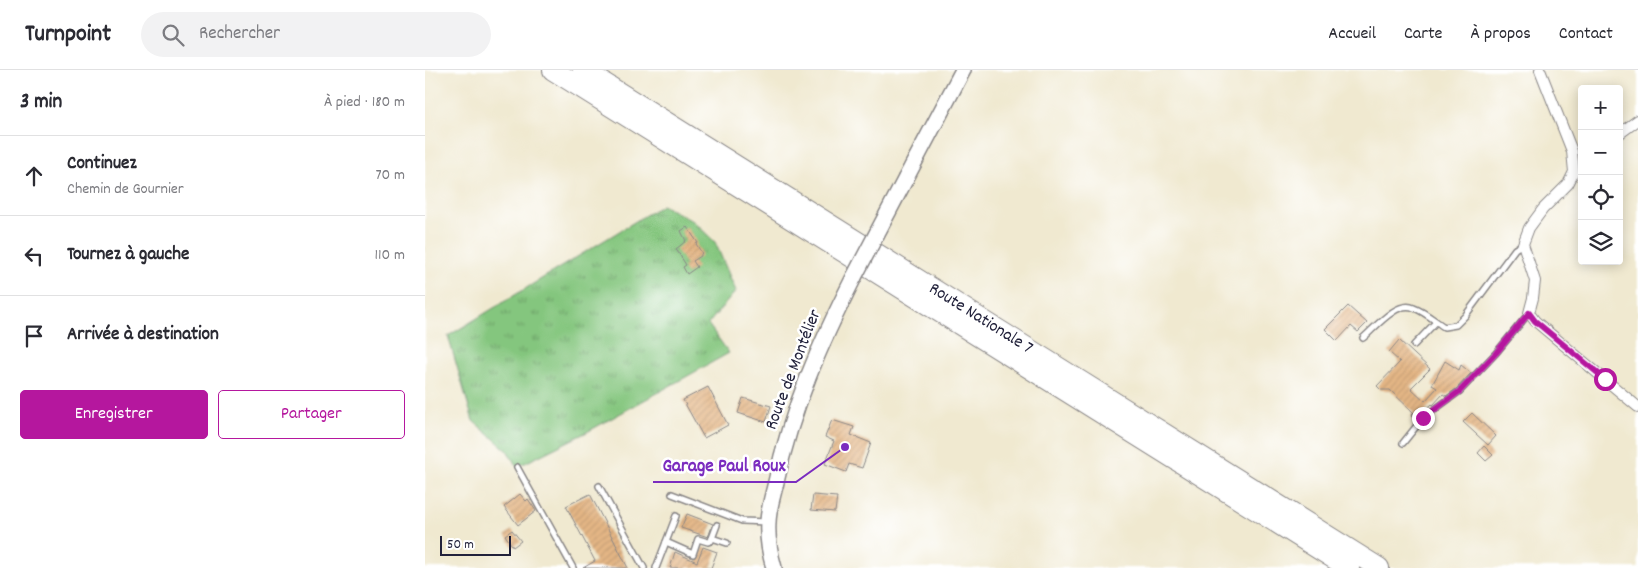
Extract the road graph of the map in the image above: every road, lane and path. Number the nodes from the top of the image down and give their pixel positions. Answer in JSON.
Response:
{"nodes":[{"id":1,"x":553,"y":70,"type":"edge"},
{"id":2,"x":583,"y":70,"type":"edge"},
{"id":3,"x":963,"y":70,"type":"edge"},
{"id":4,"x":1540,"y":70,"type":"edge"},
{"id":5,"x":1638,"y":120,"type":"edge"},
{"id":6,"x":1623,"y":131,"type":"edge"},
{"id":7,"x":1578,"y":168,"type":"edge"},
{"id":8,"x":1523,"y":244,"type":"junction"},
{"id":9,"x":1529,"y":313,"type":"junction"},
{"id":10,"x":1436,"y":322,"type":"junction"},
{"id":11,"x":1363,"y":338,"type":"dead end"},
{"id":12,"x":1414,"y":345,"type":"dead end"},
{"id":13,"x":1638,"y":408,"type":"edge"},
{"id":14,"x":1403,"y":443,"type":"dead end"},
{"id":15,"x":517,"y":467,"type":"dead end"},
{"id":16,"x":599,"y":486,"type":"dead end"},
{"id":17,"x":672,"y":494,"type":"dead end"},
{"id":18,"x":676,"y":516,"type":"dead end"},
{"id":19,"x":768,"y":522,"type":"junction"},
{"id":20,"x":717,"y":525,"type":"dead end"},
{"id":21,"x":713,"y":538,"type":"junction"},
{"id":22,"x":666,"y":542,"type":"junction"},
{"id":23,"x":727,"y":544,"type":"dead end"},
{"id":24,"x":573,"y":568,"type":"edge"},
{"id":25,"x":644,"y":568,"type":"edge"},
{"id":26,"x":656,"y":568,"type":"edge"},
{"id":27,"x":774,"y":568,"type":"edge"},
{"id":28,"x":1349,"y":568,"type":"edge"},
{"id":29,"x":1379,"y":568,"type":"edge"}],
"edges":[{"from":1,"to":28,"type":"highway","name":"Route Nationale 7"},
{"from":2,"to":29,"type":"highway","name":"Route Nationale 7"},
{"from":3,"to":19,"type":"main road","name":"Route de Montélier","bridge":true},
{"from":4,"to":7,"type":"street"},
{"from":5,"to":6,"type":"street"},
{"from":7,"to":8,"type":"street"},
{"from":8,"to":9,"type":"street"},
{"from":8,"to":10,"type":"lane"},
{"from":9,"to":13,"type":"street"},
{"from":9,"to":14,"type":"lane"},
{"from":10,"to":11,"type":"lane"},
{"from":10,"to":12,"type":"lane"},
{"from":15,"to":24,"type":"lane"},
{"from":16,"to":25,"type":"lane"},
{"from":17,"to":19,"type":"lane"},
{"from":18,"to":22,"type":"lane"},
{"from":19,"to":27,"type":"main road","name":"Route de Montélier"},
{"from":20,"to":21,"type":"lane"},
{"from":21,"to":22,"type":"lane"},
{"from":21,"to":23,"type":"lane"},
{"from":22,"to":26,"type":"lane"}]}
